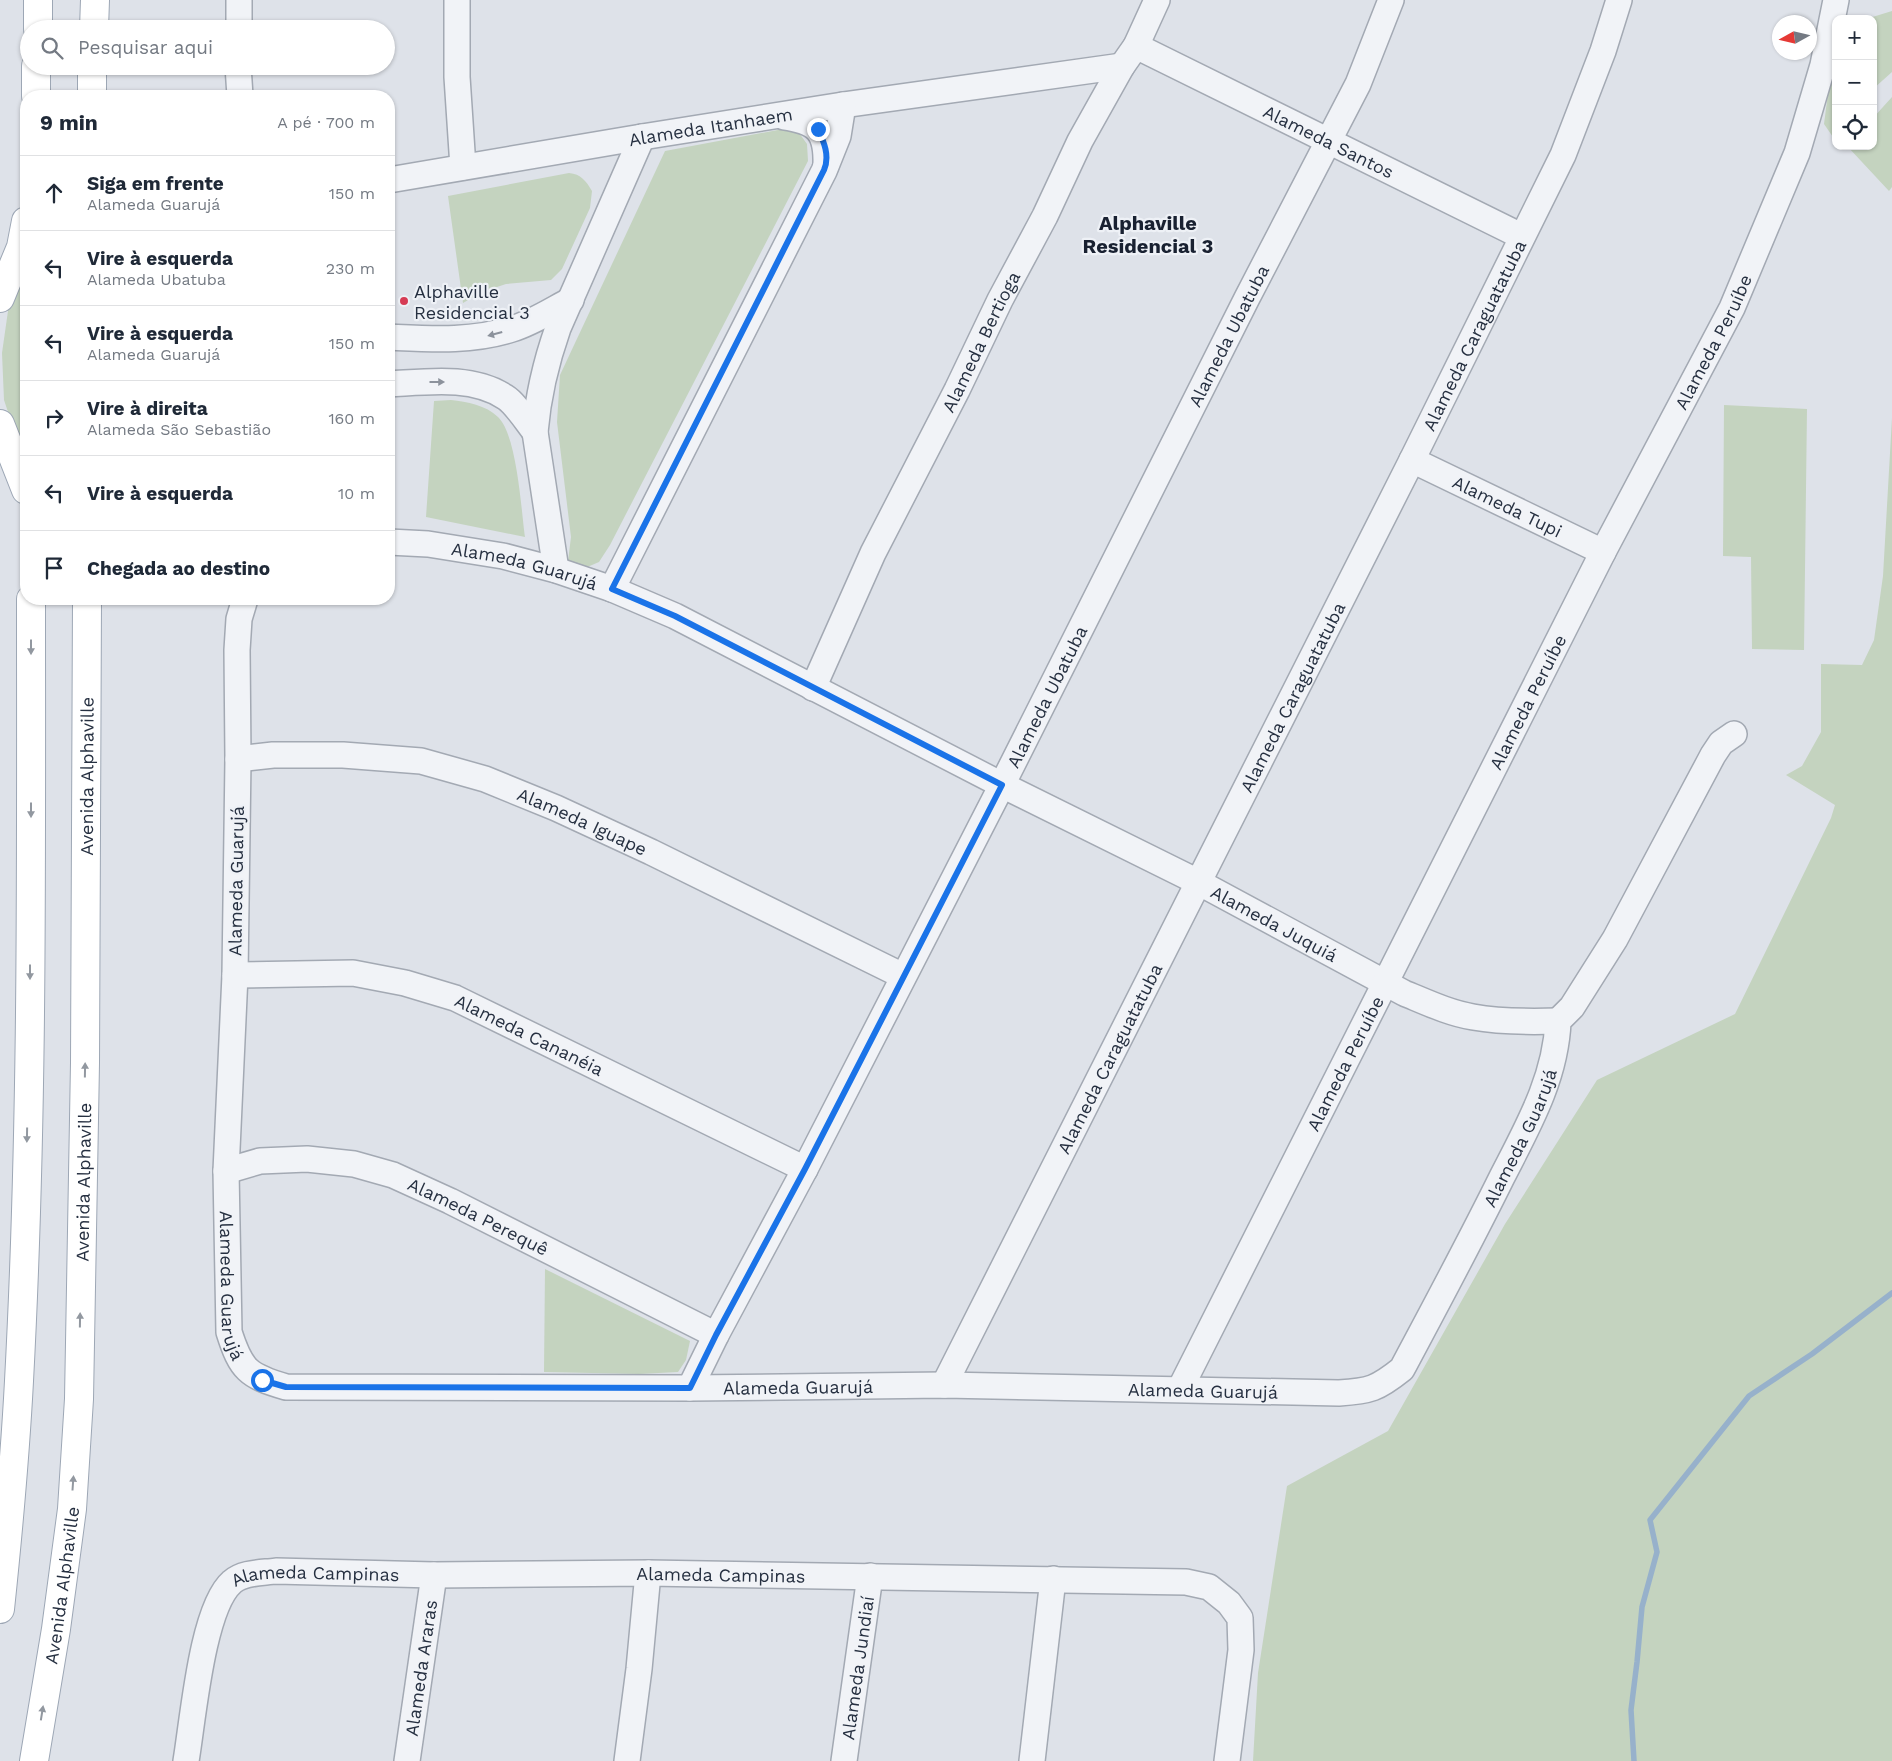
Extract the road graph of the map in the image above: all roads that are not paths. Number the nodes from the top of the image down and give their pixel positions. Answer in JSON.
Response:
{"nodes":[{"id":1,"x":38,"y":0,"type":"edge"},
{"id":2,"x":95,"y":0,"type":"edge"},
{"id":3,"x":239,"y":0,"type":"edge"},
{"id":4,"x":457,"y":0,"type":"edge"},
{"id":5,"x":1157,"y":0,"type":"edge"},
{"id":6,"x":1391,"y":0,"type":"edge"},
{"id":7,"x":1619,"y":0,"type":"edge"},
{"id":8,"x":1836,"y":0,"type":"edge"},
{"id":9,"x":38,"y":20,"type":"edge"},
{"id":10,"x":94,"y":20,"type":"edge"},
{"id":11,"x":239,"y":20,"type":"edge"},
{"id":12,"x":1129,"y":56,"type":"junction"},
{"id":13,"x":36,"y":75,"type":"edge"},
{"id":14,"x":92,"y":75,"type":"edge"},
{"id":15,"x":239,"y":75,"type":"edge"},
{"id":16,"x":36,"y":90,"type":"edge"},
{"id":17,"x":92,"y":90,"type":"edge"},
{"id":18,"x":240,"y":90,"type":"edge"},
{"id":19,"x":843,"y":105,"type":"junction"},
{"id":20,"x":777,"y":116,"type":"junction"},
{"id":21,"x":642,"y":137,"type":"junction"},
{"id":22,"x":1329,"y":141,"type":"junction"},
{"id":23,"x":826,"y":165,"type":"junction"},
{"id":24,"x":463,"y":167,"type":"junction"},
{"id":25,"x":395,"y":179,"type":"edge"},
{"id":26,"x":1521,"y":236,"type":"junction"},
{"id":27,"x":20,"y":251,"type":"edge"},
{"id":28,"x":20,"y":255,"type":"edge"},
{"id":29,"x":0,"y":278,"type":"edge"},
{"id":30,"x":0,"y":298,"type":"edge"},
{"id":31,"x":571,"y":300,"type":"junction"},
{"id":32,"x":395,"y":337,"type":"edge"},
{"id":33,"x":395,"y":384,"type":"edge"},
{"id":34,"x":0,"y":424,"type":"edge"},
{"id":35,"x":535,"y":432,"type":"junction"},
{"id":36,"x":1412,"y":460,"type":"junction"},
{"id":37,"x":18,"y":477,"type":"edge"},
{"id":38,"x":395,"y":542,"type":"edge"},
{"id":39,"x":1603,"y":552,"type":"junction"},
{"id":40,"x":556,"y":570,"type":"junction"},
{"id":41,"x":612,"y":589,"type":"junction"},
{"id":42,"x":31,"y":605,"type":"edge"},
{"id":43,"x":87,"y":605,"type":"edge"},
{"id":44,"x":242,"y":605,"type":"edge"},
{"id":45,"x":813,"y":688,"type":"junction"},
{"id":46,"x":1734,"y":734,"type":"dead end"},
{"id":47,"x":238,"y":759,"type":"junction"},
{"id":48,"x":1002,"y":785,"type":"junction"},
{"id":49,"x":1198,"y":882,"type":"junction"},
{"id":50,"x":234,"y":975,"type":"junction"},
{"id":51,"x":903,"y":976,"type":"junction"},
{"id":52,"x":1385,"y":983,"type":"junction"},
{"id":53,"x":1558,"y":1021,"type":"junction"},
{"id":54,"x":805,"y":1169,"type":"junction"},
{"id":55,"x":226,"y":1171,"type":"junction"},
{"id":56,"x":716,"y":1335,"type":"junction"},
{"id":57,"x":944,"y":1385,"type":"junction"},
{"id":58,"x":690,"y":1388,"type":"junction"},
{"id":59,"x":1180,"y":1389,"type":"junction"},
{"id":60,"x":648,"y":1573,"type":"junction"},
{"id":61,"x":434,"y":1574,"type":"junction"},
{"id":62,"x":870,"y":1576,"type":"junction"},
{"id":63,"x":1053,"y":1579,"type":"junction"},
{"id":64,"x":0,"y":1609,"type":"edge"},
{"id":65,"x":34,"y":1761,"type":"edge"},
{"id":66,"x":186,"y":1761,"type":"edge"},
{"id":67,"x":407,"y":1761,"type":"edge"},
{"id":68,"x":627,"y":1761,"type":"edge"},
{"id":69,"x":844,"y":1761,"type":"edge"},
{"id":70,"x":1032,"y":1761,"type":"edge"},
{"id":71,"x":1227,"y":1761,"type":"edge"}],
"edges":[{"from":1,"to":9,"type":"main road"},
{"from":2,"to":10,"type":"main road"},
{"from":3,"to":11,"type":"street"},
{"from":4,"to":24,"type":"street"},
{"from":5,"to":12,"type":"street","name":"Alameda Bertioga"},
{"from":6,"to":22,"type":"street","name":"Alameda Ubatuba"},
{"from":7,"to":26,"type":"street","name":"Alameda Caraguatatuba"},
{"from":8,"to":39,"type":"street","name":"Alameda Peruíbe"},
{"from":12,"to":19,"type":"street","name":"Alameda Itanhaem"},
{"from":12,"to":22,"type":"street","name":"Alameda Santos"},
{"from":12,"to":45,"type":"street","name":"Alameda Bertioga"},
{"from":13,"to":16,"type":"main road"},
{"from":14,"to":17,"type":"main road"},
{"from":15,"to":18,"type":"street"},
{"from":19,"to":20,"type":"street","name":"Alameda Itanhaem"},
{"from":19,"to":23,"type":"street"},
{"from":20,"to":21,"type":"street","name":"Alameda Itanhaem"},
{"from":20,"to":23,"type":"street"},
{"from":21,"to":24,"type":"street","name":"Alameda Itanhaem"},
{"from":21,"to":31,"type":"street"},
{"from":22,"to":26,"type":"street","name":"Alameda Santos"},
{"from":22,"to":48,"type":"street","name":"Alameda Ubatuba"},
{"from":23,"to":41,"type":"street"},
{"from":24,"to":25,"type":"street","name":"Alameda Itanhaem"},
{"from":26,"to":36,"type":"street","name":"Alameda Caraguatatuba"},
{"from":27,"to":29,"type":"street"},
{"from":28,"to":30,"type":"main road"},
{"from":31,"to":32,"type":"street","one_way":true},
{"from":31,"to":35,"type":"street"},
{"from":33,"to":35,"type":"street","one_way":true},
{"from":34,"to":37,"type":"main road"},
{"from":35,"to":40,"type":"street"},
{"from":36,"to":39,"type":"street","name":"Alameda Tupi"},
{"from":36,"to":49,"type":"street","name":"Alameda Caraguatatuba"},
{"from":38,"to":40,"type":"street","name":"Alameda Guarujá"},
{"from":39,"to":52,"type":"street","name":"Alameda Peruíbe"},
{"from":40,"to":41,"type":"street","name":"Alameda Guarujá"},
{"from":41,"to":45,"type":"street","name":"Alameda Guarujá"},
{"from":42,"to":64,"type":"main road","one_way":true},
{"from":65,"to":43,"type":"main road","name":"Avenida Alphaville","one_way":true},
{"from":44,"to":47,"type":"street","name":"Alameda Guarujá"},
{"from":45,"to":48,"type":"street","name":"Alameda Guarujá"},
{"from":46,"to":53,"type":"street"},
{"from":47,"to":50,"type":"street","name":"Alameda Guarujá"},
{"from":47,"to":51,"type":"street","name":"Alameda Iguape"},
{"from":48,"to":49,"type":"street","name":"Alameda Juquiá"},
{"from":48,"to":51,"type":"street","name":"Alameda Ubatuba"},
{"from":49,"to":52,"type":"street","name":"Alameda Juquiá"},
{"from":49,"to":57,"type":"street","name":"Alameda Caraguatatuba"},
{"from":50,"to":54,"type":"street","name":"Alameda Cananéia"},
{"from":50,"to":55,"type":"street","name":"Alameda Guarujá"},
{"from":51,"to":54,"type":"street","name":"Alameda Ubatuba"},
{"from":52,"to":53,"type":"street","name":"Alameda Juquiá"},
{"from":52,"to":59,"type":"street","name":"Alameda Peruíbe"},
{"from":53,"to":59,"type":"street","name":"Alameda Guarujá"},
{"from":54,"to":56,"type":"street","name":"Alameda Ubatuba"},
{"from":55,"to":56,"type":"street","name":"Alameda Perequê"},
{"from":55,"to":58,"type":"street","name":"Alameda Guarujá"},
{"from":56,"to":58,"type":"street","name":"Alameda Ubatuba"},
{"from":57,"to":58,"type":"street","name":"Alameda Guarujá"},
{"from":57,"to":59,"type":"street","name":"Alameda Guarujá"},
{"from":60,"to":61,"type":"street","name":"Alameda Campinas"},
{"from":60,"to":62,"type":"street","name":"Alameda Campinas"},
{"from":60,"to":68,"type":"street"},
{"from":61,"to":66,"type":"street","name":"Alameda Campinas"},
{"from":61,"to":67,"type":"street","name":"Alameda Araras"},
{"from":62,"to":63,"type":"street","name":"Alameda Campinas"},
{"from":62,"to":69,"type":"street","name":"Alameda Jundiaí"},
{"from":63,"to":70,"type":"street"},
{"from":63,"to":71,"type":"street","name":"Alameda Campinas"}]}
